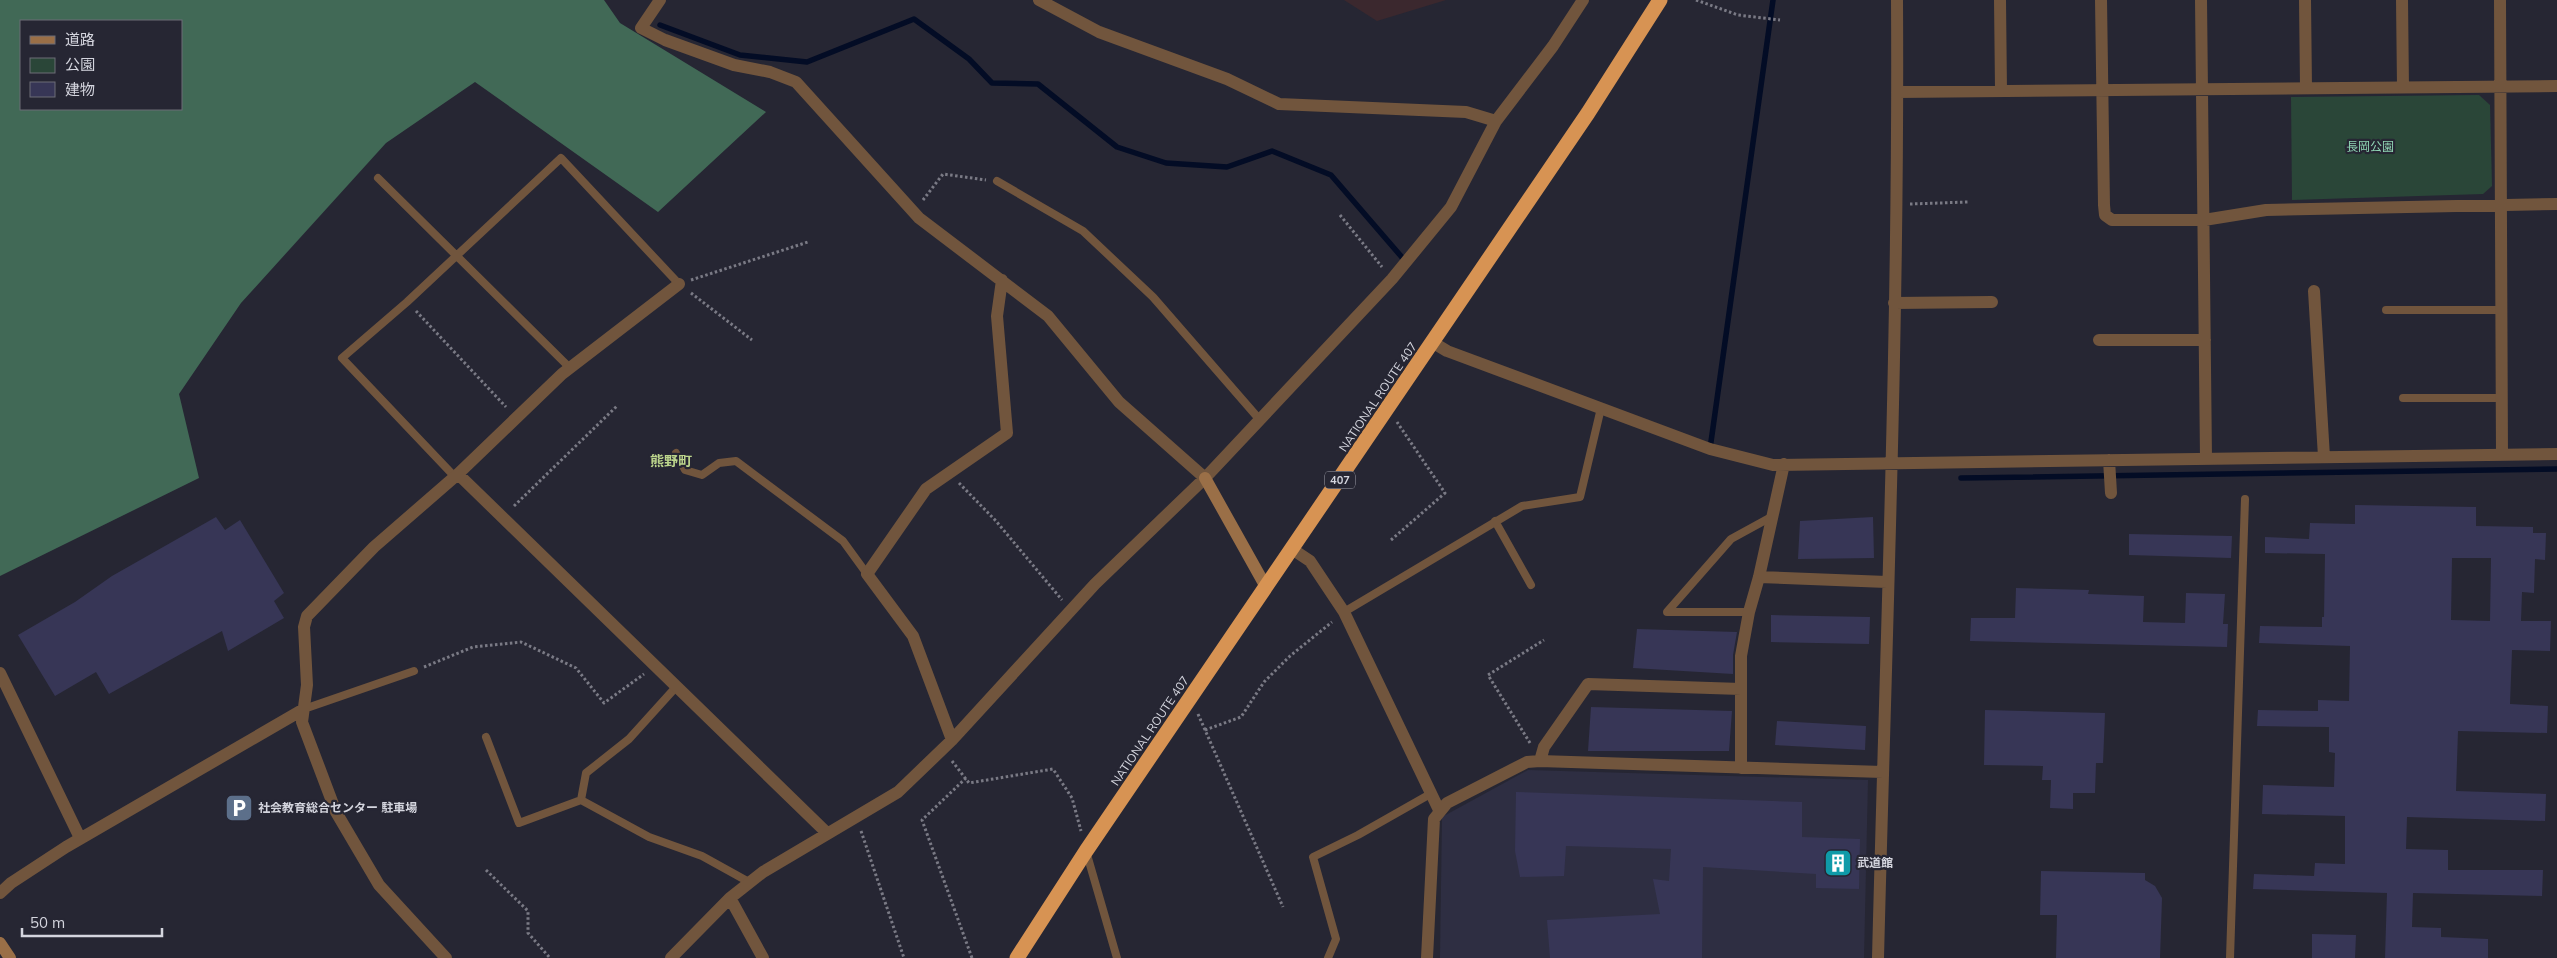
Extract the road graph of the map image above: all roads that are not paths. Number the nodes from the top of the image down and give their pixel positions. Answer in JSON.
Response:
{"nodes":[{"id":1,"x":660,"y":0,"type":"edge"},
{"id":2,"x":1039,"y":0,"type":"edge"},
{"id":3,"x":1583,"y":0,"type":"edge"},
{"id":4,"x":1660,"y":0,"type":"edge"},
{"id":5,"x":1897,"y":0,"type":"edge"},
{"id":6,"x":2000,"y":0,"type":"edge"},
{"id":7,"x":2101,"y":0,"type":"edge"},
{"id":8,"x":2201,"y":0,"type":"edge"},
{"id":9,"x":2305,"y":0,"type":"edge"},
{"id":10,"x":2402,"y":0,"type":"edge"},
{"id":11,"x":2500,"y":0,"type":"edge"},
{"id":12,"x":2501,"y":86,"type":"junction"},
{"id":13,"x":2557,"y":86,"type":"edge"},
{"id":14,"x":2306,"y":87,"type":"junction"},
{"id":15,"x":2403,"y":87,"type":"junction"},
{"id":16,"x":2202,"y":88,"type":"junction"},
{"id":17,"x":2102,"y":89,"type":"junction"},
{"id":18,"x":2001,"y":90,"type":"junction"},
{"id":19,"x":1897,"y":92,"type":"junction"},
{"id":20,"x":1496,"y":121,"type":"junction"},
{"id":21,"x":378,"y":178,"type":"dead end"},
{"id":22,"x":997,"y":181,"type":"road end"},
{"id":23,"x":2557,"y":204,"type":"edge"},
{"id":24,"x":2501,"y":205,"type":"junction"},
{"id":25,"x":2204,"y":220,"type":"junction"},
{"id":26,"x":456,"y":255,"type":"junction"},
{"id":27,"x":1002,"y":280,"type":"junction"},
{"id":28,"x":679,"y":284,"type":"joint"},
{"id":29,"x":2314,"y":291,"type":"dead end"},
{"id":30,"x":1992,"y":302,"type":"dead end"},
{"id":31,"x":1894,"y":303,"type":"junction"},
{"id":32,"x":2386,"y":310,"type":"dead end"},
{"id":33,"x":2501,"y":310,"type":"junction"},
{"id":34,"x":2099,"y":340,"type":"dead end"},
{"id":35,"x":2205,"y":340,"type":"junction"},
{"id":36,"x":1432,"y":342,"type":"junction"},
{"id":37,"x":570,"y":368,"type":"junction"},
{"id":38,"x":2403,"y":398,"type":"dead end"},
{"id":39,"x":2502,"y":398,"type":"junction"},
{"id":40,"x":1601,"y":408,"type":"junction"},
{"id":41,"x":1260,"y":420,"type":"junction"},
{"id":42,"x":676,"y":453,"type":"dead end"},
{"id":43,"x":2502,"y":454,"type":"junction"},
{"id":44,"x":2557,"y":454,"type":"edge"},
{"id":45,"x":2324,"y":457,"type":"junction"},
{"id":46,"x":2206,"y":458,"type":"junction"},
{"id":47,"x":2109,"y":460,"type":"junction"},
{"id":48,"x":1784,"y":464,"type":"junction"},
{"id":49,"x":1892,"y":464,"type":"junction"},
{"id":50,"x":456,"y":475,"type":"junction"},
{"id":51,"x":1204,"y":478,"type":"junction"},
{"id":52,"x":2111,"y":493,"type":"dead end"},
{"id":53,"x":2244,"y":499,"type":"dead end"},
{"id":54,"x":1773,"y":516,"type":"junction"},
{"id":55,"x":1495,"y":521,"type":"junction"},
{"id":56,"x":1292,"y":549,"type":"junction"},
{"id":57,"x":867,"y":574,"type":"junction"},
{"id":58,"x":1759,"y":577,"type":"junction"},
{"id":59,"x":1886,"y":582,"type":"junction"},
{"id":60,"x":1531,"y":585,"type":"dead end"},
{"id":61,"x":1266,"y":587,"type":"junction"},
{"id":62,"x":1344,"y":612,"type":"junction"},
{"id":63,"x":1749,"y":612,"type":"junction"},
{"id":64,"x":414,"y":671,"type":"road end"},
{"id":65,"x":0,"y":673,"type":"edge"},
{"id":66,"x":676,"y":687,"type":"junction"},
{"id":67,"x":1741,"y":689,"type":"junction"},
{"id":68,"x":304,"y":709,"type":"junction"},
{"id":69,"x":486,"y":736,"type":"dead end"},
{"id":70,"x":952,"y":740,"type":"junction"},
{"id":71,"x":1540,"y":761,"type":"junction"},
{"id":72,"x":1741,"y":768,"type":"junction"},
{"id":73,"x":1883,"y":772,"type":"junction"},
{"id":74,"x":1432,"y":793,"type":"junction"},
{"id":75,"x":581,"y":800,"type":"junction"},
{"id":76,"x":1439,"y":810,"type":"junction"},
{"id":77,"x":827,"y":833,"type":"junction"},
{"id":78,"x":80,"y":838,"type":"junction"},
{"id":79,"x":1086,"y":851,"type":"junction"},
{"id":80,"x":749,"y":882,"type":"junction"},
{"id":81,"x":0,"y":893,"type":"edge"},
{"id":82,"x":730,"y":898,"type":"junction"},
{"id":83,"x":0,"y":943,"type":"edge"},
{"id":84,"x":10,"y":958,"type":"edge"},
{"id":85,"x":446,"y":958,"type":"edge"},
{"id":86,"x":671,"y":958,"type":"edge"},
{"id":87,"x":763,"y":958,"type":"edge"},
{"id":88,"x":1018,"y":958,"type":"edge"},
{"id":89,"x":1117,"y":958,"type":"edge"},
{"id":90,"x":1328,"y":958,"type":"edge"},
{"id":91,"x":1426,"y":958,"type":"edge"},
{"id":92,"x":1878,"y":958,"type":"edge"},
{"id":93,"x":2230,"y":958,"type":"edge"}],
"edges":[{"from":1,"to":27,"type":"street"},
{"from":2,"to":20,"type":"street"},
{"from":3,"to":20,"type":"street"},
{"from":4,"to":36,"type":"highway","name":"NATIONAL ROUTE 407","number":"407"},
{"from":5,"to":19,"type":"street"},
{"from":6,"to":18,"type":"street"},
{"from":7,"to":17,"type":"street"},
{"from":8,"to":16,"type":"street"},
{"from":9,"to":14,"type":"street"},
{"from":10,"to":15,"type":"street"},
{"from":11,"to":12,"type":"street"},
{"from":12,"to":13,"type":"street"},
{"from":12,"to":15,"type":"street"},
{"from":12,"to":24,"type":"street"},
{"from":14,"to":15,"type":"street"},
{"from":14,"to":16,"type":"street"},
{"from":16,"to":17,"type":"street"},
{"from":16,"to":25,"type":"street"},
{"from":17,"to":18,"type":"street"},
{"from":17,"to":25,"type":"street"},
{"from":18,"to":19,"type":"street"},
{"from":19,"to":31,"type":"street"},
{"from":20,"to":41,"type":"street"},
{"from":21,"to":26,"type":"lane"},
{"from":22,"to":41,"type":"lane"},
{"from":23,"to":24,"type":"street"},
{"from":24,"to":25,"type":"street"},
{"from":24,"to":33,"type":"street"},
{"from":25,"to":35,"type":"street"},
{"from":26,"to":28,"type":"lane"},
{"from":26,"to":37,"type":"lane"},
{"from":26,"to":50,"type":"lane"},
{"from":27,"to":51,"type":"street"},
{"from":27,"to":57,"type":"street"},
{"from":28,"to":37,"type":"street"},
{"from":29,"to":45,"type":"street"},
{"from":30,"to":31,"type":"street"},
{"from":31,"to":49,"type":"street"},
{"from":32,"to":33,"type":"lane"},
{"from":33,"to":39,"type":"street"},
{"from":34,"to":35,"type":"street"},
{"from":35,"to":46,"type":"street"},
{"from":36,"to":40,"type":"street"},
{"from":36,"to":56,"type":"highway","name":"NATIONAL ROUTE 407","number":"407"},
{"from":37,"to":50,"type":"street"},
{"from":38,"to":39,"type":"lane"},
{"from":39,"to":43,"type":"street"},
{"from":40,"to":48,"type":"street"},
{"from":40,"to":55,"type":"lane"},
{"from":41,"to":51,"type":"street"},
{"from":42,"to":57,"type":"lane"},
{"from":43,"to":44,"type":"street"},
{"from":43,"to":45,"type":"street"},
{"from":45,"to":46,"type":"street"},
{"from":46,"to":47,"type":"street"},
{"from":47,"to":49,"type":"street"},
{"from":47,"to":52,"type":"street"},
{"from":48,"to":49,"type":"street"},
{"from":48,"to":54,"type":"street"},
{"from":49,"to":59,"type":"street"},
{"from":50,"to":66,"type":"street"},
{"from":50,"to":68,"type":"street"},
{"from":51,"to":61,"type":"street"},
{"from":51,"to":70,"type":"street"},
{"from":53,"to":93,"type":"lane"},
{"from":54,"to":58,"type":"street"},
{"from":54,"to":63,"type":"lane"},
{"from":55,"to":60,"type":"lane"},
{"from":55,"to":62,"type":"lane"},
{"from":56,"to":61,"type":"highway","name":"NATIONAL ROUTE 407","number":"407"},
{"from":56,"to":62,"type":"street"},
{"from":57,"to":70,"type":"street"},
{"from":58,"to":59,"type":"street"},
{"from":58,"to":63,"type":"street"},
{"from":59,"to":73,"type":"street"},
{"from":61,"to":79,"type":"highway","name":"NATIONAL ROUTE 407","number":"407"},
{"from":62,"to":74,"type":"street"},
{"from":63,"to":67,"type":"street"},
{"from":64,"to":68,"type":"lane"},
{"from":65,"to":78,"type":"street"},
{"from":66,"to":75,"type":"lane"},
{"from":66,"to":77,"type":"street"},
{"from":67,"to":71,"type":"street"},
{"from":67,"to":72,"type":"street"},
{"from":68,"to":78,"type":"street"},
{"from":68,"to":85,"type":"street"},
{"from":69,"to":75,"type":"lane"},
{"from":70,"to":77,"type":"street"},
{"from":71,"to":72,"type":"street"},
{"from":71,"to":76,"type":"street"},
{"from":72,"to":73,"type":"street"},
{"from":73,"to":92,"type":"street"},
{"from":74,"to":76,"type":"street"},
{"from":74,"to":90,"type":"lane"},
{"from":75,"to":80,"type":"lane"},
{"from":76,"to":91,"type":"street"},
{"from":77,"to":80,"type":"street"},
{"from":78,"to":81,"type":"street"},
{"from":79,"to":88,"type":"highway","name":"NATIONAL ROUTE 407","number":"407"},
{"from":79,"to":89,"type":"lane"},
{"from":80,"to":82,"type":"street"},
{"from":82,"to":86,"type":"street"},
{"from":82,"to":87,"type":"street"},
{"from":83,"to":84,"type":"street"}]}
